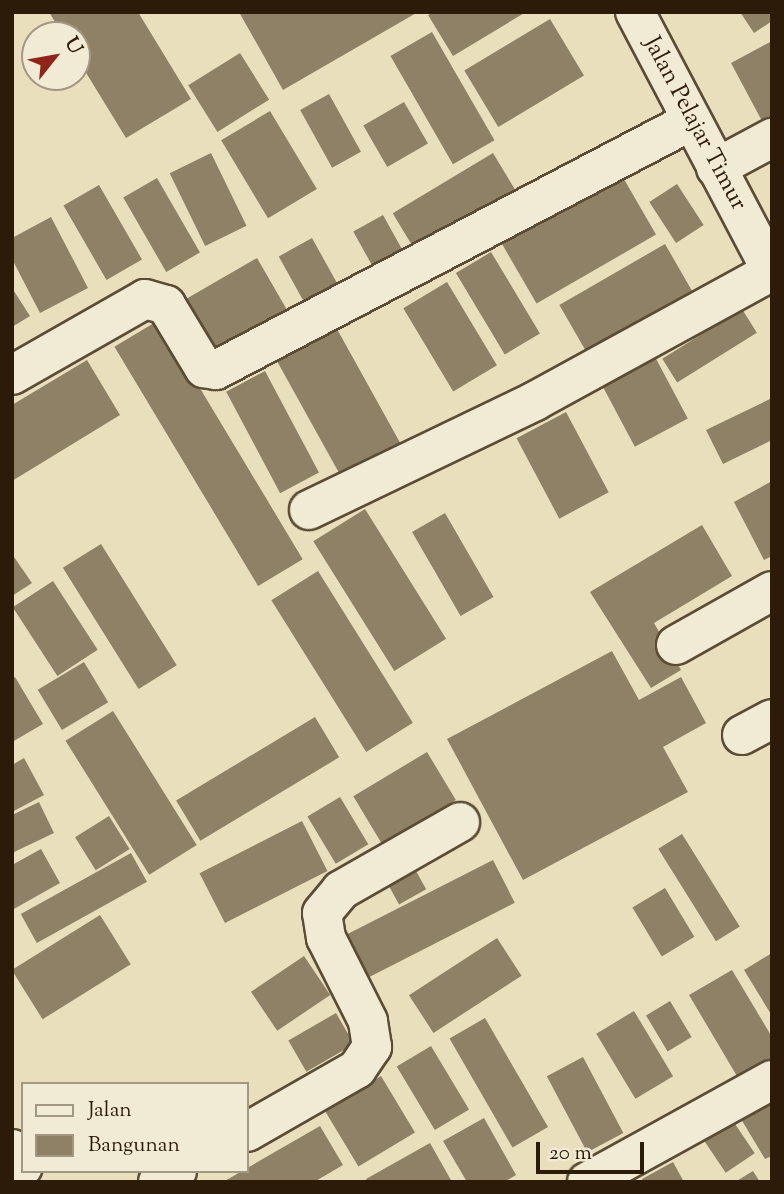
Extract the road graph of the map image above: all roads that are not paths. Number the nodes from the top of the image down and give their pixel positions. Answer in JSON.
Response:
{"nodes":[{"id":1,"x":635,"y":12,"type":"edge"},
{"id":2,"x":691,"y":121,"type":"junction"},
{"id":3,"x":772,"y":138,"type":"edge"},
{"id":4,"x":716,"y":168,"type":"junction"},
{"id":5,"x":772,"y":272,"type":"edge"},
{"id":6,"x":12,"y":376,"type":"edge"},
{"id":7,"x":309,"y":510,"type":"dead end"},
{"id":8,"x":772,"y":591,"type":"edge"},
{"id":9,"x":676,"y":645,"type":"dead end"},
{"id":10,"x":460,"y":822,"type":"dead end"},
{"id":11,"x":772,"y":1080,"type":"edge"},
{"id":12,"x":248,"y":1131,"type":"edge"},
{"id":13,"x":174,"y":1173,"type":"edge"},
{"id":14,"x":158,"y":1182,"type":"edge"},
{"id":15,"x":587,"y":1182,"type":"edge"}],
"edges":[{"from":1,"to":2,"type":"street","name":"Jalan Pelajar Timur"},
{"from":2,"to":4,"type":"street","name":"Jalan Pelajar Timur"},
{"from":2,"to":6,"type":"street"},
{"from":3,"to":4,"type":"street"},
{"from":4,"to":5,"type":"street","name":"Jalan Pelajar Timur"},
{"from":5,"to":7,"type":"street"},
{"from":8,"to":9,"type":"street"},
{"from":10,"to":12,"type":"street"},
{"from":11,"to":15,"type":"street"},
{"from":13,"to":14,"type":"street"}]}
